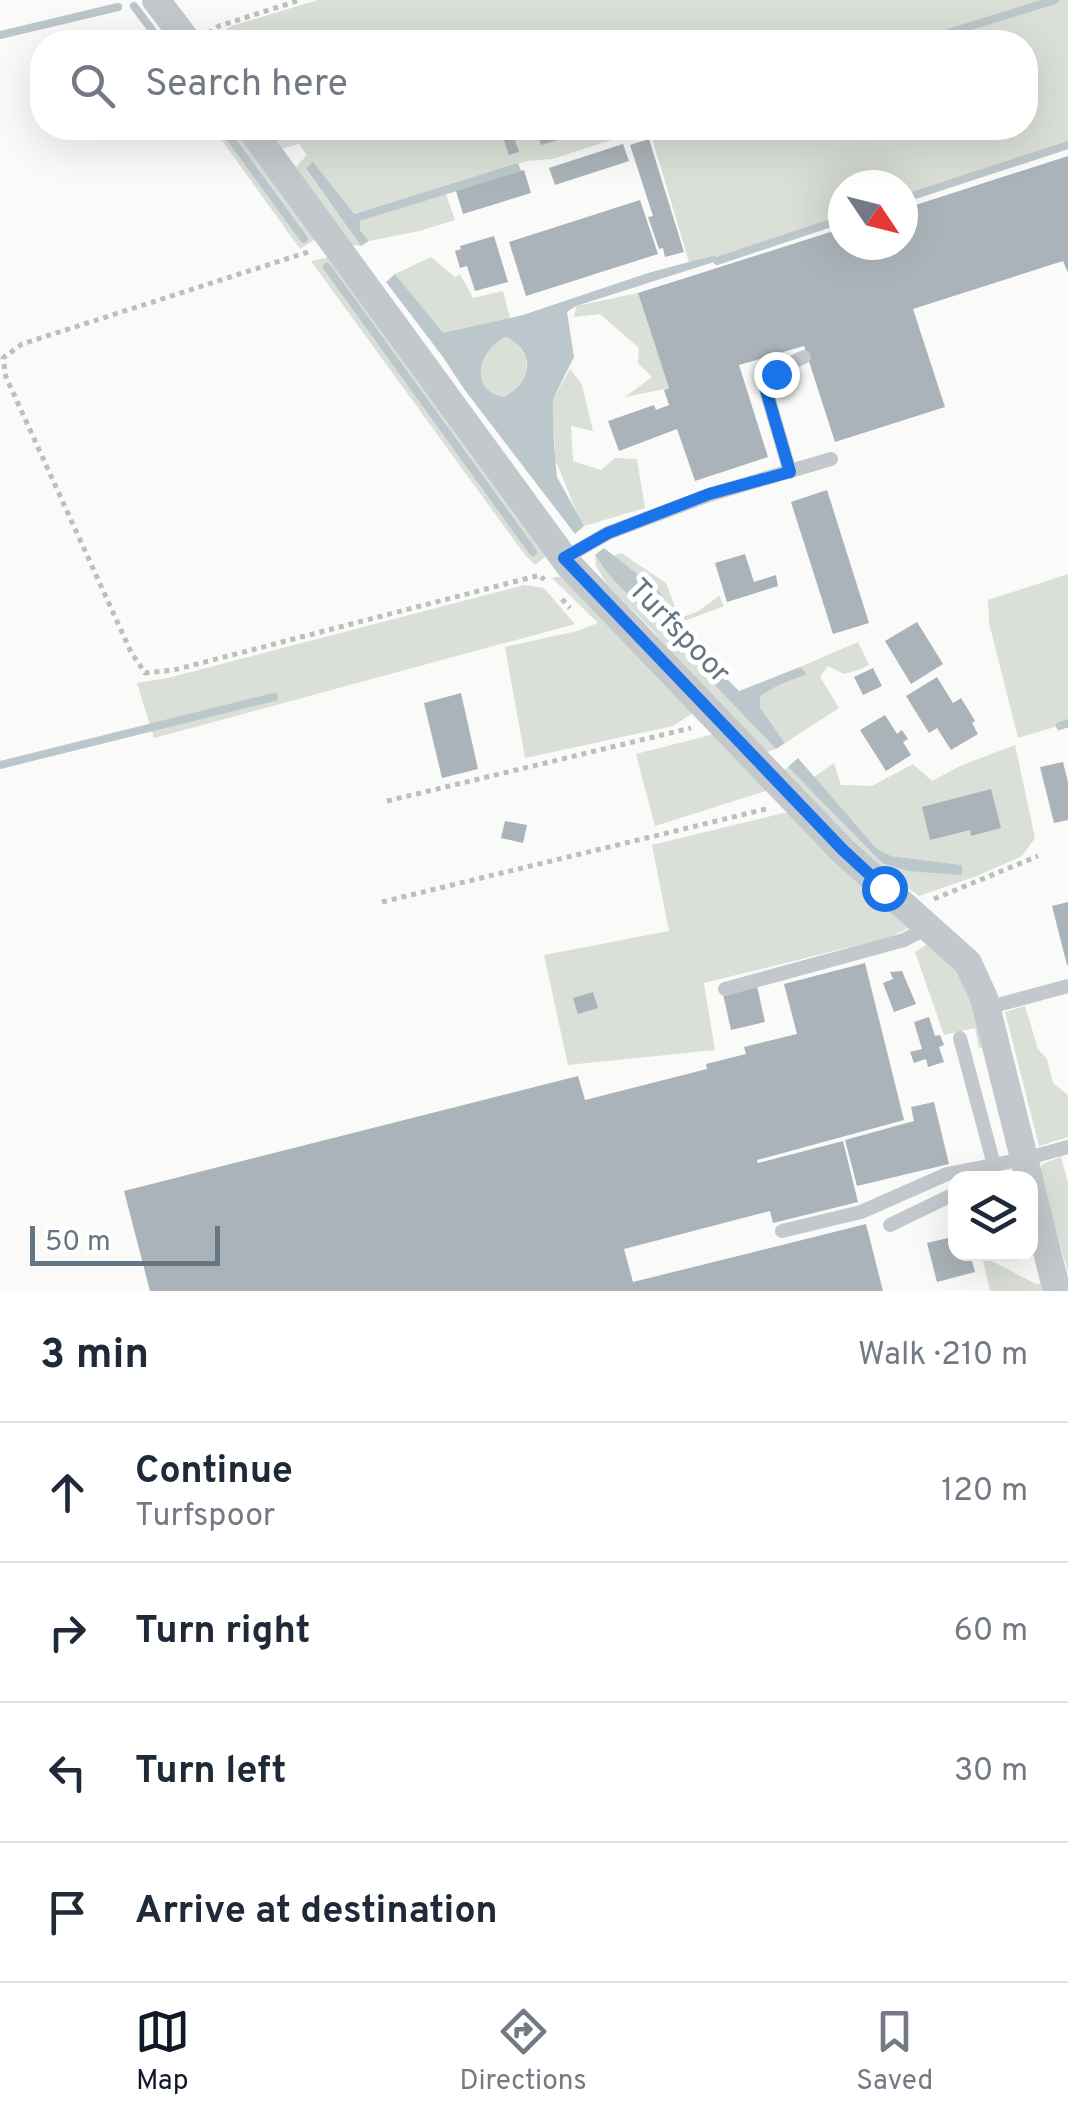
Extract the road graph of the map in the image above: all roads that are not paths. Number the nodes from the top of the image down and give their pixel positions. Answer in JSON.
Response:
{"nodes":[{"id":1,"x":156,"y":0,"type":"edge"},
{"id":2,"x":179,"y":30,"type":"edge"},
{"id":3,"x":259,"y":140,"type":"edge"},
{"id":4,"x":804,"y":357,"type":"dead end"},
{"id":5,"x":831,"y":459,"type":"dead end"},
{"id":6,"x":790,"y":472,"type":"junction"},
{"id":7,"x":564,"y":558,"type":"junction"},
{"id":8,"x":920,"y":918,"type":"junction"},
{"id":9,"x":1068,"y":986,"type":"edge"},
{"id":10,"x":725,"y":989,"type":"dead end"},
{"id":11,"x":986,"y":1008,"type":"junction"},
{"id":12,"x":960,"y":1038,"type":"dead end"},
{"id":13,"x":1068,"y":1147,"type":"edge"},
{"id":14,"x":994,"y":1165,"type":"junction"},
{"id":15,"x":1017,"y":1171,"type":"edge"},
{"id":16,"x":1027,"y":1171,"type":"edge"},
{"id":17,"x":1032,"y":1171,"type":"edge"},
{"id":18,"x":948,"y":1196,"type":"edge"},
{"id":19,"x":1038,"y":1214,"type":"edge"},
{"id":20,"x":890,"y":1225,"type":"dead end"},
{"id":21,"x":782,"y":1230,"type":"dead end"},
{"id":22,"x":1057,"y":1291,"type":"edge"}],
"edges":[{"from":1,"to":2,"type":"street"},
{"from":3,"to":7,"type":"street","name":"Turfspoor"},
{"from":4,"to":6,"type":"lane"},
{"from":5,"to":6,"type":"lane"},
{"from":6,"to":7,"type":"lane"},
{"from":7,"to":8,"type":"street","name":"Turfspoor"},
{"from":8,"to":10,"type":"lane"},
{"from":8,"to":11,"type":"street","name":"Turfspoor"},
{"from":9,"to":11,"type":"lane"},
{"from":11,"to":16,"type":"street","name":"Turfspoor"},
{"from":12,"to":14,"type":"lane"},
{"from":13,"to":17,"type":"lane"},
{"from":14,"to":15,"type":"lane"},
{"from":14,"to":21,"type":"lane"},
{"from":18,"to":20,"type":"lane"},
{"from":19,"to":22,"type":"street","name":"Turfspoor"}]}
